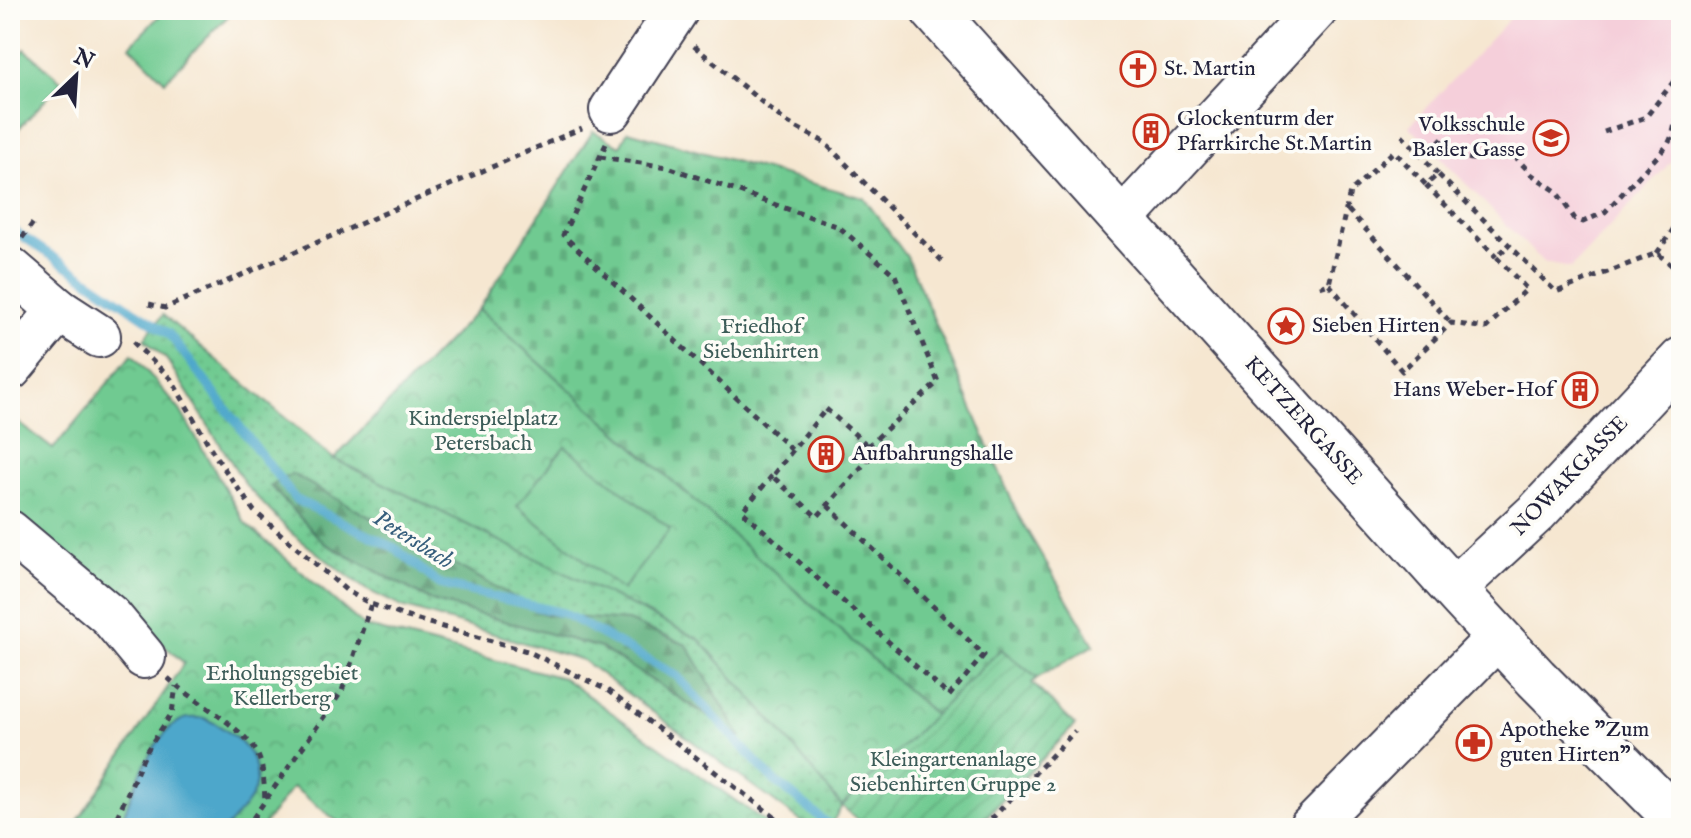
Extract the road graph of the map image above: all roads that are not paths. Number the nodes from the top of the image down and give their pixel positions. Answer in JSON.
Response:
{"nodes":[{"id":1,"x":933,"y":10,"type":"edge"},
{"id":2,"x":1316,"y":10,"type":"edge"},
{"id":3,"x":683,"y":26,"type":"edge"},
{"id":4,"x":611,"y":110,"type":"road end"},
{"id":5,"x":1122,"y":220,"type":"junction"},
{"id":6,"x":10,"y":268,"type":"edge"},
{"id":7,"x":59,"y":310,"type":"junction"},
{"id":8,"x":115,"y":338,"type":"road end"},
{"id":9,"x":1681,"y":359,"type":"edge"},
{"id":10,"x":10,"y":369,"type":"edge"},
{"id":11,"x":10,"y":532,"type":"edge"},
{"id":12,"x":1454,"y":589,"type":"junction"},
{"id":13,"x":1498,"y":637,"type":"junction"},
{"id":14,"x":144,"y":657,"type":"road end"},
{"id":15,"x":1681,"y":824,"type":"edge"},
{"id":16,"x":1310,"y":828,"type":"edge"}],
"edges":[{"from":1,"to":5,"type":"main road","name":"KETZERGASSE"},
{"from":2,"to":5,"type":"street"},
{"from":3,"to":4,"type":"street"},
{"from":5,"to":12,"type":"main road","name":"KETZERGASSE"},
{"from":6,"to":7,"type":"street"},
{"from":7,"to":8,"type":"street"},
{"from":7,"to":10,"type":"street"},
{"from":9,"to":12,"type":"street","name":"NOWAKGASSE"},
{"from":11,"to":14,"type":"street"},
{"from":12,"to":13,"type":"main road","name":"KETZERGASSE"},
{"from":13,"to":15,"type":"main road","name":"KETZERGASSE"},
{"from":13,"to":16,"type":"street"}]}
